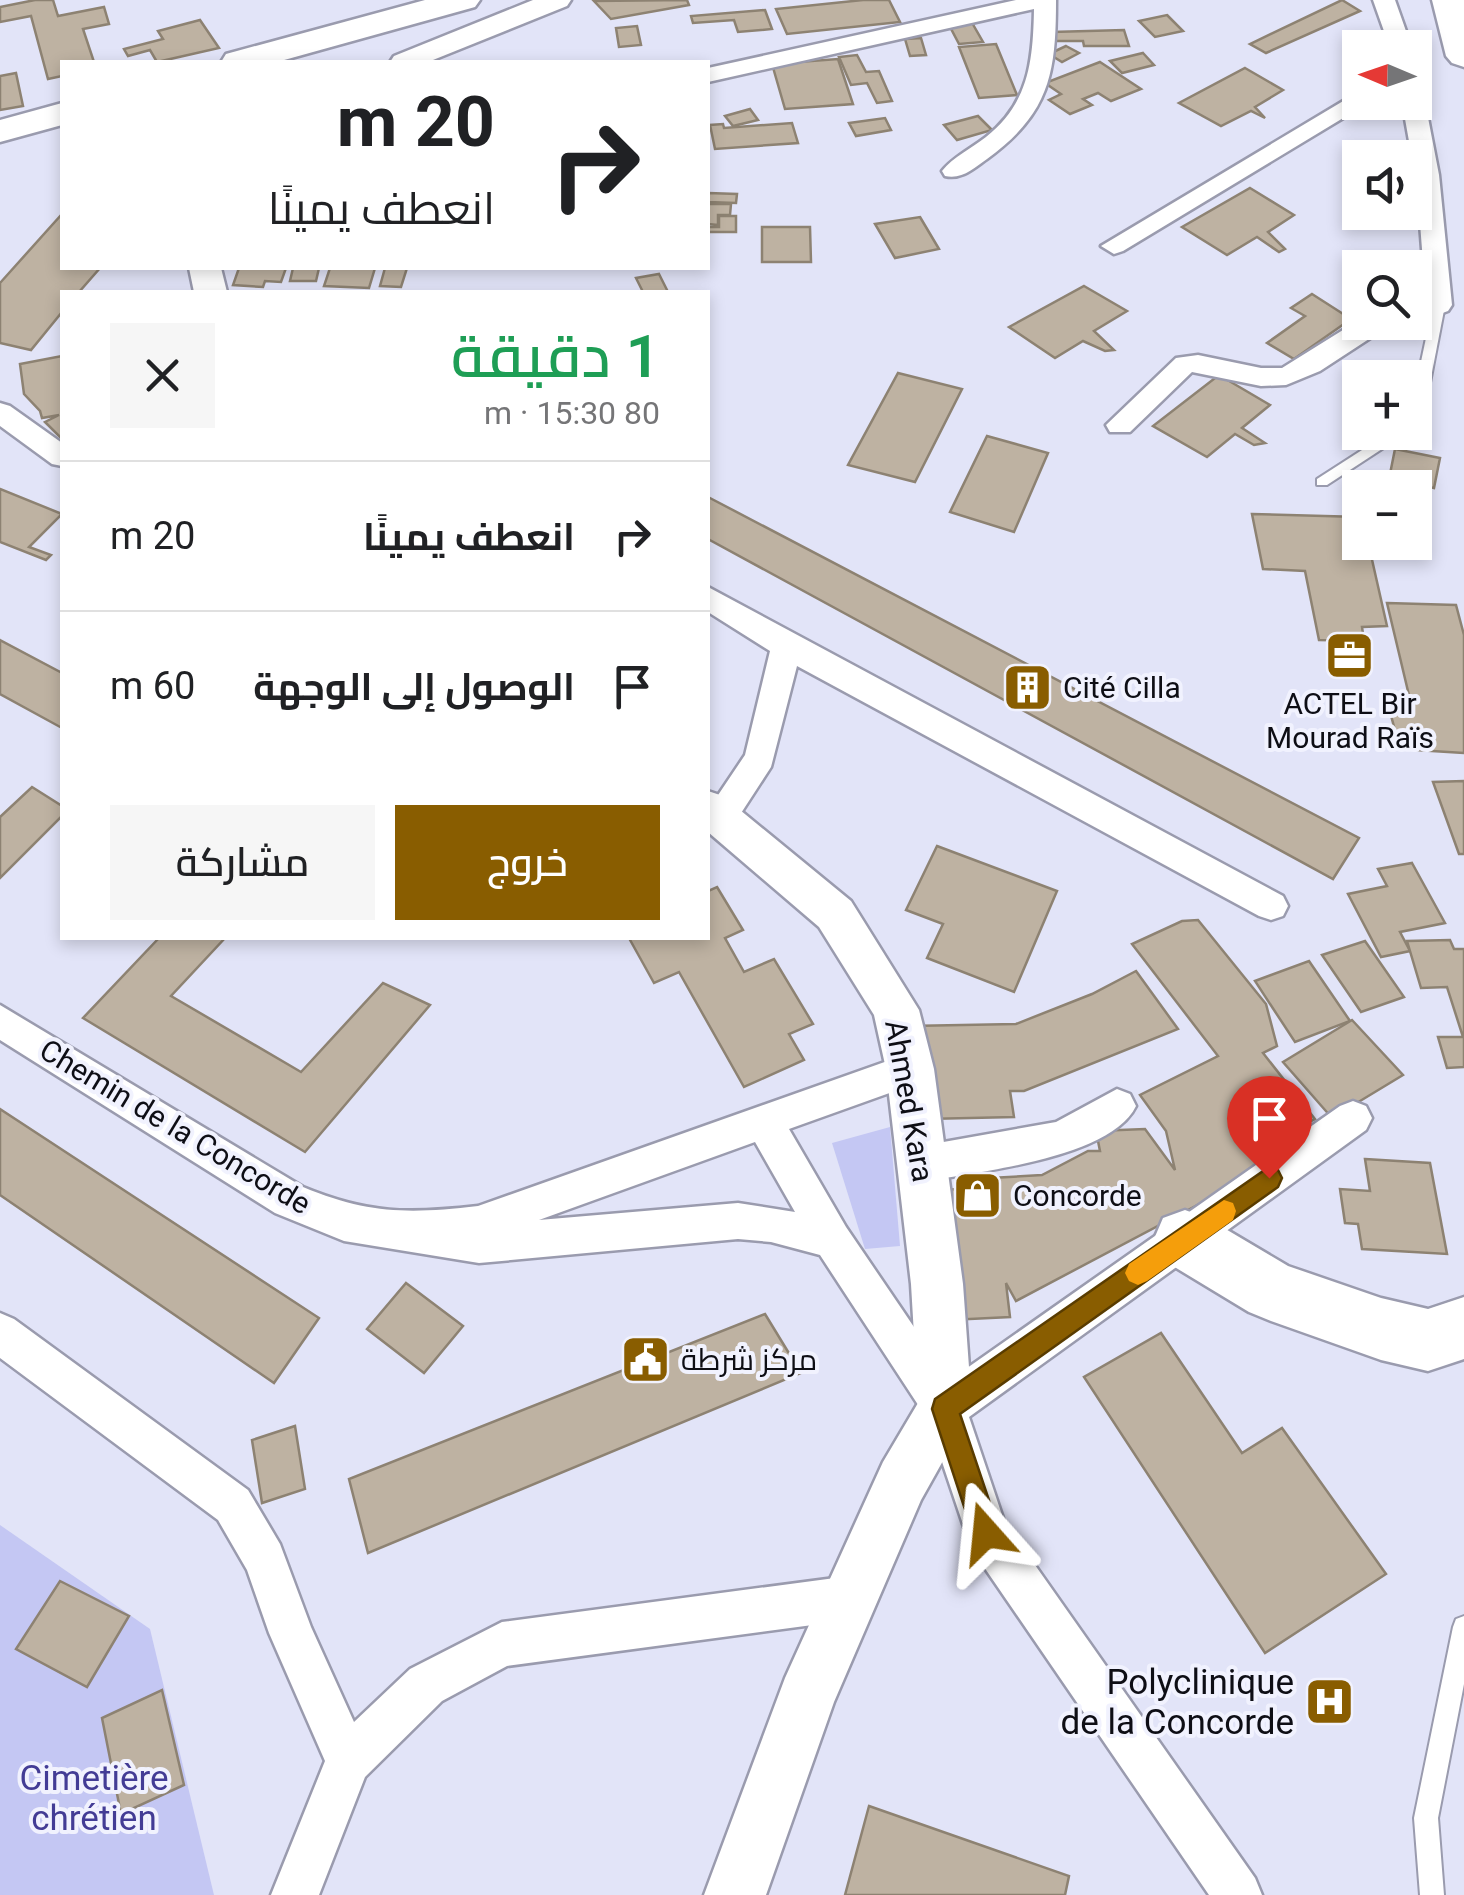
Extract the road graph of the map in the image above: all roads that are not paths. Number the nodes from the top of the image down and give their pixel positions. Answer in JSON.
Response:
{"nodes":[{"id":1,"x":463,"y":0,"type":"edge"},
{"id":2,"x":557,"y":0,"type":"edge"},
{"id":3,"x":1384,"y":0,"type":"edge"},
{"id":4,"x":1449,"y":0,"type":"edge"},
{"id":5,"x":1395,"y":30,"type":"edge"},
{"id":6,"x":1461,"y":30,"type":"edge"},
{"id":7,"x":246,"y":60,"type":"edge"},
{"id":8,"x":409,"y":60,"type":"edge"},
{"id":9,"x":710,"y":75,"type":"edge"},
{"id":10,"x":1342,"y":109,"type":"edge"},
{"id":11,"x":60,"y":115,"type":"edge"},
{"id":12,"x":1416,"y":120,"type":"edge"},
{"id":13,"x":0,"y":131,"type":"edge"},
{"id":14,"x":954,"y":171,"type":"dead end"},
{"id":15,"x":1114,"y":246,"type":"dead end"},
{"id":16,"x":1427,"y":250,"type":"edge"},
{"id":17,"x":1343,"y":340,"type":"edge"},
{"id":18,"x":0,"y":412,"type":"edge"},
{"id":19,"x":1120,"y":425,"type":"dead end"},
{"id":20,"x":1373,"y":450,"type":"edge"},
{"id":21,"x":60,"y":456,"type":"edge"},
{"id":22,"x":1322,"y":482,"type":"dead end"},
{"id":23,"x":710,"y":599,"type":"edge"},
{"id":24,"x":786,"y":646,"type":"junction"},
{"id":25,"x":714,"y":813,"type":"edge"},
{"id":26,"x":1271,"y":906,"type":"dead end"},
{"id":27,"x":0,"y":1021,"type":"edge"},
{"id":28,"x":910,"y":1069,"type":"junction"},
{"id":29,"x":1117,"y":1106,"type":"dead end"},
{"id":30,"x":1354,"y":1118,"type":"dead end"},
{"id":31,"x":765,"y":1124,"type":"junction"},
{"id":32,"x":922,"y":1164,"type":"junction"},
{"id":33,"x":414,"y":1232,"type":"junction"},
{"id":34,"x":1185,"y":1239,"type":"junction"},
{"id":35,"x":832,"y":1240,"type":"junction"},
{"id":36,"x":1464,"y":1328,"type":"edge"},
{"id":37,"x":0,"y":1333,"type":"edge"},
{"id":38,"x":945,"y":1409,"type":"junction"},
{"id":39,"x":850,"y":1598,"type":"junction"},
{"id":40,"x":1464,"y":1627,"type":"edge"},
{"id":41,"x":348,"y":1761,"type":"junction"},
{"id":42,"x":295,"y":1895,"type":"edge"},
{"id":43,"x":735,"y":1895,"type":"edge"},
{"id":44,"x":1238,"y":1895,"type":"edge"},
{"id":45,"x":1432,"y":1895,"type":"edge"}],
"edges":[{"from":1,"to":7,"type":"main road"},
{"from":2,"to":8,"type":"street"},
{"from":3,"to":5,"type":"street"},
{"from":4,"to":6,"type":"main road"},
{"from":9,"to":14,"type":"street"},
{"from":10,"to":15,"type":"street"},
{"from":11,"to":13,"type":"main road"},
{"from":12,"to":16,"type":"street"},
{"from":17,"to":19,"type":"street"},
{"from":18,"to":21,"type":"street"},
{"from":20,"to":22,"type":"lane"},
{"from":23,"to":24,"type":"street"},
{"from":24,"to":25,"type":"street"},
{"from":24,"to":26,"type":"street"},
{"from":25,"to":28,"type":"street","name":"Ahmed Kara"},
{"from":27,"to":33,"type":"street","name":"Chemin de la Concorde"},
{"from":28,"to":31,"type":"street"},
{"from":28,"to":32,"type":"street","name":"Ahmed Kara"},
{"from":29,"to":32,"type":"street"},
{"from":30,"to":34,"type":"street"},
{"from":31,"to":33,"type":"street"},
{"from":31,"to":35,"type":"street"},
{"from":32,"to":38,"type":"street","name":"Ahmed Kara"},
{"from":33,"to":35,"type":"street"},
{"from":34,"to":36,"type":"main road"},
{"from":34,"to":38,"type":"street"},
{"from":35,"to":38,"type":"street"},
{"from":37,"to":41,"type":"street"},
{"from":38,"to":39,"type":"street"},
{"from":38,"to":44,"type":"street"},
{"from":39,"to":41,"type":"street"},
{"from":39,"to":43,"type":"street"},
{"from":40,"to":45,"type":"lane"},
{"from":41,"to":42,"type":"street"}]}
